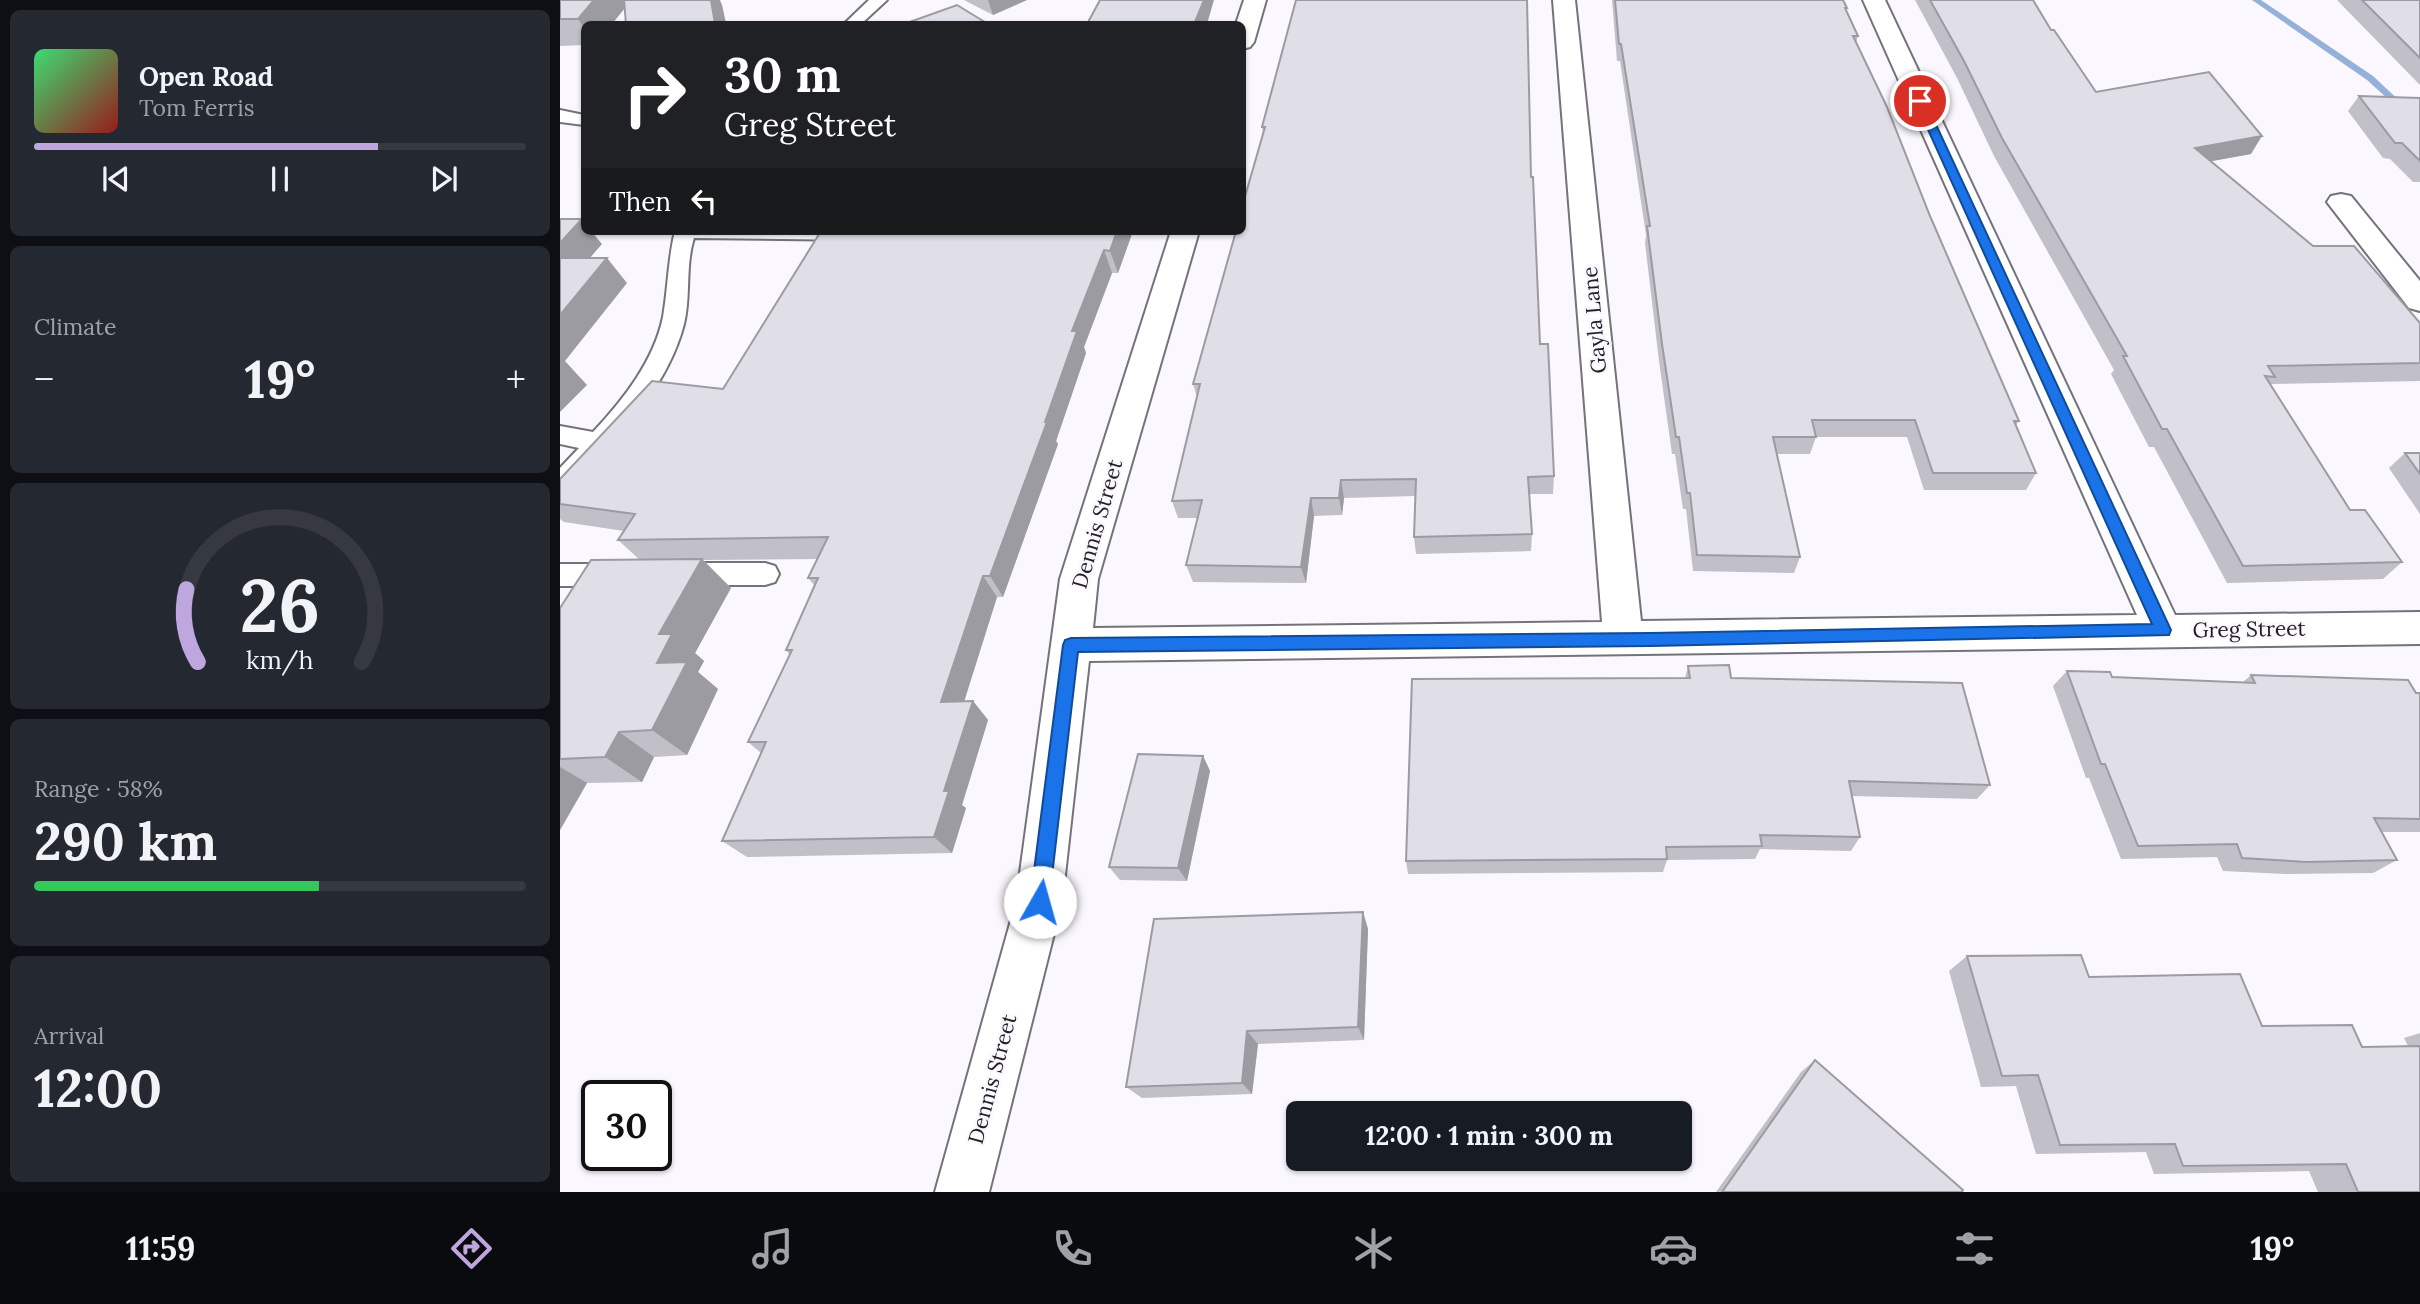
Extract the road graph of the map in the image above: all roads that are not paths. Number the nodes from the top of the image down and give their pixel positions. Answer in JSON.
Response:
{"nodes":[{"id":1,"x":879,"y":0,"type":"edge"},
{"id":2,"x":1255,"y":0,"type":"edge"},
{"id":3,"x":1564,"y":0,"type":"edge"},
{"id":4,"x":1874,"y":0,"type":"edge"},
{"id":5,"x":855,"y":21,"type":"edge"},
{"id":6,"x":1246,"y":29,"type":"edge"},
{"id":7,"x":560,"y":116,"type":"edge"},
{"id":8,"x":581,"y":120,"type":"edge"},
{"id":9,"x":2340,"y":202,"type":"dead end"},
{"id":10,"x":684,"y":235,"type":"edge"},
{"id":11,"x":1184,"y":235,"type":"edge"},
{"id":12,"x":2420,"y":301,"type":"edge"},
{"id":13,"x":560,"y":435,"type":"edge"},
{"id":14,"x":597,"y":442,"type":"junction"},
{"id":15,"x":560,"y":485,"type":"edge"},
{"id":16,"x":765,"y":574,"type":"dead end"},
{"id":17,"x":560,"y":575,"type":"edge"},
{"id":18,"x":2420,"y":628,"type":"edge"},
{"id":19,"x":2163,"y":630,"type":"junction"},
{"id":20,"x":1623,"y":640,"type":"junction"},
{"id":21,"x":1071,"y":645,"type":"junction"},
{"id":22,"x":962,"y":1192,"type":"edge"}],
"edges":[{"from":1,"to":5,"type":"lane"},
{"from":2,"to":6,"type":"street"},
{"from":3,"to":20,"type":"street","name":"Gayla Lane"},
{"from":4,"to":19,"type":"street"},
{"from":7,"to":8,"type":"lane"},
{"from":9,"to":12,"type":"street"},
{"from":10,"to":14,"type":"lane"},
{"from":11,"to":21,"type":"street","name":"Dennis Street"},
{"from":13,"to":14,"type":"lane"},
{"from":14,"to":15,"type":"lane"},
{"from":16,"to":17,"type":"lane"},
{"from":18,"to":19,"type":"street","name":"Greg Street"},
{"from":19,"to":20,"type":"street","name":"Greg Street"},
{"from":20,"to":21,"type":"street","name":"Greg Street"},
{"from":21,"to":22,"type":"street","name":"Dennis Street"}]}
